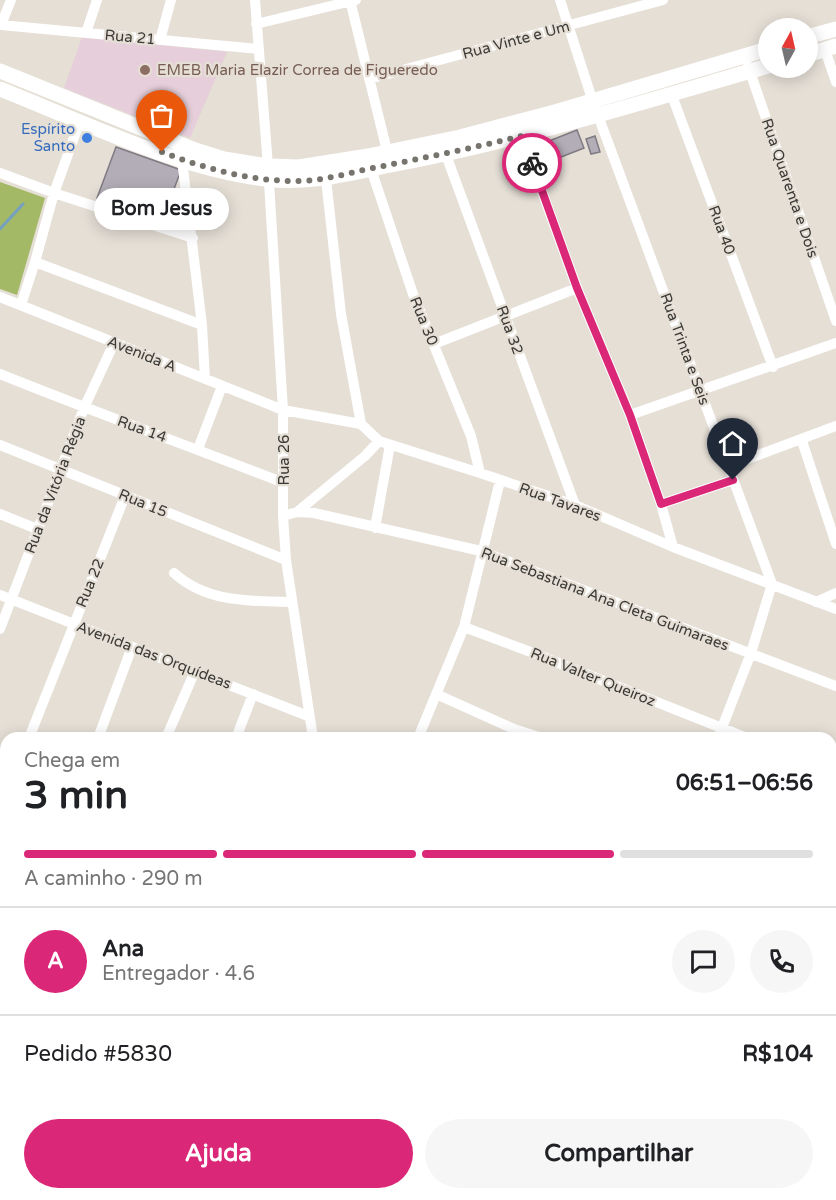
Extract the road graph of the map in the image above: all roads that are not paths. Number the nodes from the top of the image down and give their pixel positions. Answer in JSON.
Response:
{"nodes":[{"id":1,"x":11,"y":0,"type":"edge"},
{"id":2,"x":97,"y":0,"type":"edge"},
{"id":3,"x":171,"y":0,"type":"edge"},
{"id":4,"x":255,"y":0,"type":"edge"},
{"id":5,"x":352,"y":0,"type":"edge"},
{"id":6,"x":560,"y":0,"type":"edge"},
{"id":7,"x":663,"y":0,"type":"edge"},
{"id":8,"x":256,"y":24,"type":"junction"},
{"id":9,"x":1,"y":25,"type":"edge"},
{"id":10,"x":569,"y":26,"type":"junction"},
{"id":11,"x":836,"y":29,"type":"edge"},
{"id":12,"x":86,"y":33,"type":"junction"},
{"id":13,"x":818,"y":34,"type":"edge"},
{"id":14,"x":160,"y":40,"type":"junction"},
{"id":15,"x":830,"y":48,"type":"edge"},
{"id":16,"x":258,"y":49,"type":"junction"},
{"id":17,"x":758,"y":52,"type":"edge"},
{"id":18,"x":742,"y":57,"type":"junction"},
{"id":19,"x":758,"y":69,"type":"edge"},
{"id":20,"x":0,"y":71,"type":"edge"},
{"id":21,"x":750,"y":71,"type":"junction"},
{"id":22,"x":369,"y":79,"type":"junction"},
{"id":23,"x":836,"y":82,"type":"edge"},
{"id":24,"x":0,"y":89,"type":"edge"},
{"id":25,"x":671,"y":93,"type":"junction"},
{"id":26,"x":74,"y":100,"type":"junction"},
{"id":27,"x":596,"y":108,"type":"junction"},
{"id":28,"x":75,"y":119,"type":"junction"},
{"id":29,"x":522,"y":136,"type":"junction"},
{"id":30,"x":387,"y":152,"type":"junction"},
{"id":31,"x":446,"y":155,"type":"junction"},
{"id":32,"x":182,"y":160,"type":"junction"},
{"id":33,"x":371,"y":169,"type":"junction"},
{"id":34,"x":0,"y":173,"type":"edge"},
{"id":35,"x":268,"y":173,"type":"junction"},
{"id":36,"x":326,"y":179,"type":"junction"},
{"id":37,"x":54,"y":194,"type":"junction"},
{"id":38,"x":193,"y":238,"type":"junction"},
{"id":39,"x":35,"y":262,"type":"junction"},
{"id":40,"x":577,"y":288,"type":"junction"},
{"id":41,"x":0,"y":297,"type":"edge"},
{"id":42,"x":21,"y":305,"type":"junction"},
{"id":43,"x":505,"y":317,"type":"junction"},
{"id":44,"x":836,"y":321,"type":"edge"},
{"id":45,"x":202,"y":325,"type":"junction"},
{"id":46,"x":114,"y":343,"type":"junction"},
{"id":47,"x":434,"y":344,"type":"junction"},
{"id":48,"x":836,"y":344,"type":"edge"},
{"id":49,"x":773,"y":367,"type":"junction"},
{"id":50,"x":0,"y":374,"type":"edge"},
{"id":51,"x":205,"y":379,"type":"junction"},
{"id":52,"x":222,"y":386,"type":"junction"},
{"id":53,"x":700,"y":390,"type":"junction"},
{"id":54,"x":84,"y":408,"type":"junction"},
{"id":55,"x":283,"y":410,"type":"junction"},
{"id":56,"x":630,"y":415,"type":"junction"},
{"id":57,"x":361,"y":423,"type":"junction"},
{"id":58,"x":836,"y":426,"type":"edge"},
{"id":59,"x":379,"y":441,"type":"junction"},
{"id":60,"x":802,"y":441,"type":"junction"},
{"id":61,"x":0,"y":445,"type":"edge"},
{"id":62,"x":390,"y":445,"type":"junction"},
{"id":63,"x":198,"y":449,"type":"junction"},
{"id":64,"x":729,"y":466,"type":"junction"},
{"id":65,"x":61,"y":469,"type":"junction"},
{"id":66,"x":480,"y":473,"type":"junction"},
{"id":67,"x":733,"y":480,"type":"junction"},
{"id":68,"x":500,"y":481,"type":"junction"},
{"id":69,"x":284,"y":483,"type":"junction"},
{"id":70,"x":125,"y":496,"type":"junction"},
{"id":71,"x":661,"y":504,"type":"junction"},
{"id":72,"x":575,"y":505,"type":"junction"},
{"id":73,"x":297,"y":512,"type":"junction"},
{"id":74,"x":0,"y":514,"type":"edge"},
{"id":75,"x":283,"y":516,"type":"junction"},
{"id":76,"x":375,"y":528,"type":"junction"},
{"id":77,"x":37,"y":529,"type":"junction"},
{"id":78,"x":836,"y":544,"type":"edge"},
{"id":79,"x":673,"y":547,"type":"junction"},
{"id":80,"x":481,"y":551,"type":"junction"},
{"id":81,"x":286,"y":560,"type":"junction"},
{"id":82,"x":174,"y":573,"type":"dead end"},
{"id":83,"x":772,"y":584,"type":"junction"},
{"id":84,"x":836,"y":593,"type":"edge"},
{"id":85,"x":0,"y":595,"type":"edge"},
{"id":86,"x":12,"y":600,"type":"junction"},
{"id":87,"x":292,"y":602,"type":"junction"},
{"id":88,"x":816,"y":602,"type":"junction"},
{"id":89,"x":836,"y":609,"type":"edge"},
{"id":90,"x":74,"y":624,"type":"junction"},
{"id":91,"x":464,"y":627,"type":"junction"},
{"id":92,"x":0,"y":629,"type":"edge"},
{"id":93,"x":132,"y":647,"type":"junction"},
{"id":94,"x":751,"y":653,"type":"junction"},
{"id":95,"x":195,"y":671,"type":"junction"},
{"id":96,"x":836,"y":686,"type":"edge"},
{"id":97,"x":253,"y":694,"type":"junction"},
{"id":98,"x":436,"y":694,"type":"junction"},
{"id":99,"x":308,"y":716,"type":"junction"},
{"id":100,"x":31,"y":732,"type":"edge"},
{"id":101,"x":100,"y":732,"type":"edge"},
{"id":102,"x":169,"y":732,"type":"edge"},
{"id":103,"x":238,"y":732,"type":"edge"},
{"id":104,"x":312,"y":732,"type":"edge"},
{"id":105,"x":420,"y":732,"type":"edge"},
{"id":106,"x":523,"y":732,"type":"edge"},
{"id":107,"x":718,"y":732,"type":"edge"},
{"id":108,"x":720,"y":732,"type":"edge"}],
"edges":[{"from":1,"to":9,"type":"street"},
{"from":2,"to":12,"type":"street"},
{"from":3,"to":14,"type":"street"},
{"from":4,"to":8,"type":"street","name":"Rua 26"},
{"from":5,"to":8,"type":"street"},
{"from":5,"to":22,"type":"street"},
{"from":6,"to":10,"type":"street","name":"Rua Trinta e Seis"},
{"from":7,"to":10,"type":"street","name":"Rua Vinte e Um"},
{"from":8,"to":16,"type":"street","name":"Rua 26"},
{"from":9,"to":12,"type":"street","name":"Rua 21"},
{"from":10,"to":22,"type":"street","name":"Rua Vinte e Um"},
{"from":10,"to":27,"type":"street","name":"Rua Trinta e Seis"},
{"from":11,"to":13,"type":"street"},
{"from":12,"to":14,"type":"street","name":"Rua 21"},
{"from":14,"to":16,"type":"street","name":"Rua 21"},
{"from":15,"to":23,"type":"street"},
{"from":16,"to":35,"type":"street","name":"Rua 26"},
{"from":17,"to":18,"type":"street"},
{"from":18,"to":21,"type":"street","name":"Rua Quarenta e Dois"},
{"from":18,"to":27,"type":"street"},
{"from":19,"to":21,"type":"street"},
{"from":20,"to":26,"type":"street"},
{"from":21,"to":25,"type":"street"},
{"from":21,"to":44,"type":"street","name":"Rua Quarenta e Dois"},
{"from":22,"to":30,"type":"street"},
{"from":24,"to":28,"type":"street"},
{"from":25,"to":27,"type":"street"},
{"from":25,"to":49,"type":"street","name":"Rua 40"},
{"from":26,"to":28,"type":"street"},
{"from":26,"to":35,"type":"street"},
{"from":27,"to":29,"type":"street"},
{"from":27,"to":30,"type":"street"},
{"from":27,"to":53,"type":"street","name":"Rua Trinta e Seis"},
{"from":28,"to":32,"type":"street"},
{"from":28,"to":37,"type":"street"},
{"from":29,"to":31,"type":"street"},
{"from":29,"to":40,"type":"street"},
{"from":30,"to":35,"type":"street"},
{"from":31,"to":33,"type":"street"},
{"from":31,"to":43,"type":"street","name":"Rua 32"},
{"from":32,"to":35,"type":"street"},
{"from":32,"to":38,"type":"street"},
{"from":33,"to":36,"type":"street"},
{"from":33,"to":47,"type":"street","name":"Rua 30"},
{"from":34,"to":37,"type":"street"},
{"from":35,"to":36,"type":"street"},
{"from":35,"to":55,"type":"street","name":"Rua 26"},
{"from":36,"to":57,"type":"street"},
{"from":37,"to":38,"type":"street"},
{"from":37,"to":39,"type":"street"},
{"from":38,"to":45,"type":"street"},
{"from":39,"to":42,"type":"street"},
{"from":39,"to":45,"type":"street"},
{"from":40,"to":43,"type":"street"},
{"from":40,"to":56,"type":"street"},
{"from":41,"to":42,"type":"street","name":"Avenida A"},
{"from":42,"to":46,"type":"street","name":"Avenida A"},
{"from":43,"to":47,"type":"street"},
{"from":43,"to":72,"type":"street","name":"Rua 32"},
{"from":45,"to":51,"type":"street"},
{"from":46,"to":51,"type":"street","name":"Avenida A"},
{"from":46,"to":54,"type":"street","name":"Rua da Vitória Régia"},
{"from":47,"to":66,"type":"street","name":"Rua 30"},
{"from":48,"to":49,"type":"street"},
{"from":49,"to":53,"type":"street"},
{"from":50,"to":54,"type":"street","name":"Rua 14"},
{"from":51,"to":52,"type":"street","name":"Avenida A"},
{"from":52,"to":55,"type":"street","name":"Avenida A"},
{"from":52,"to":63,"type":"street"},
{"from":53,"to":56,"type":"street"},
{"from":53,"to":64,"type":"street","name":"Rua Trinta e Seis"},
{"from":54,"to":63,"type":"street","name":"Rua 14"},
{"from":54,"to":65,"type":"street","name":"Rua da Vitória Régia"},
{"from":55,"to":57,"type":"street"},
{"from":55,"to":69,"type":"street","name":"Rua 26"},
{"from":56,"to":71,"type":"street"},
{"from":57,"to":59,"type":"street","name":"Rua Tavares"},
{"from":58,"to":60,"type":"street"},
{"from":59,"to":62,"type":"street","name":"Rua Tavares"},
{"from":59,"to":73,"type":"street"},
{"from":60,"to":64,"type":"street"},
{"from":60,"to":78,"type":"street"},
{"from":61,"to":65,"type":"street","name":"Rua 15"},
{"from":62,"to":66,"type":"street","name":"Rua Tavares"},
{"from":62,"to":76,"type":"street"},
{"from":63,"to":69,"type":"street","name":"Rua 14"},
{"from":64,"to":67,"type":"street","name":"Rua Trinta e Seis"},
{"from":65,"to":70,"type":"street","name":"Rua 15"},
{"from":65,"to":77,"type":"street","name":"Rua da Vitória Régia"},
{"from":66,"to":68,"type":"street","name":"Rua Tavares"},
{"from":67,"to":71,"type":"street"},
{"from":67,"to":83,"type":"street","name":"Rua Trinta e Seis"},
{"from":68,"to":72,"type":"street","name":"Rua Tavares"},
{"from":68,"to":80,"type":"street"},
{"from":69,"to":75,"type":"street","name":"Rua 26"},
{"from":70,"to":81,"type":"street","name":"Rua 15"},
{"from":70,"to":90,"type":"street","name":"Rua 22"},
{"from":71,"to":79,"type":"street"},
{"from":72,"to":79,"type":"street","name":"Rua Tavares"},
{"from":73,"to":75,"type":"street","name":"Rua Sebastiana Ana Cleta Guimaraes"},
{"from":73,"to":76,"type":"street","name":"Rua Sebastiana Ana Cleta Guimaraes"},
{"from":74,"to":77,"type":"street"},
{"from":75,"to":81,"type":"street","name":"Rua 26"},
{"from":76,"to":80,"type":"street","name":"Rua Sebastiana Ana Cleta Guimaraes"},
{"from":77,"to":86,"type":"street","name":"Rua da Vitória Régia"},
{"from":79,"to":83,"type":"street","name":"Rua Tavares"},
{"from":80,"to":91,"type":"street"},
{"from":80,"to":94,"type":"street","name":"Rua Sebastiana Ana Cleta Guimaraes"},
{"from":81,"to":87,"type":"street","name":"Rua 26"},
{"from":82,"to":87,"type":"street"},
{"from":83,"to":88,"type":"street","name":"Rua Tavares"},
{"from":83,"to":94,"type":"street"},
{"from":84,"to":88,"type":"street"},
{"from":85,"to":86,"type":"street","name":"Avenida das Orquídeas"},
{"from":86,"to":90,"type":"street","name":"Avenida das Orquídeas"},
{"from":86,"to":92,"type":"street","name":"Rua da Vitória Régia"},
{"from":87,"to":99,"type":"street","name":"Rua 26"},
{"from":88,"to":89,"type":"street","name":"Rua Tavares"},
{"from":90,"to":93,"type":"street","name":"Avenida das Orquídeas"},
{"from":90,"to":100,"type":"street","name":"Rua 22"},
{"from":91,"to":98,"type":"street"},
{"from":91,"to":107,"type":"street","name":"Rua Valter Queiroz"},
{"from":93,"to":95,"type":"street","name":"Avenida das Orquídeas"},
{"from":93,"to":101,"type":"street"},
{"from":94,"to":96,"type":"street","name":"Rua Sebastiana Ana Cleta Guimaraes"},
{"from":94,"to":108,"type":"street"},
{"from":95,"to":97,"type":"street","name":"Avenida das Orquídeas"},
{"from":95,"to":102,"type":"street"},
{"from":97,"to":99,"type":"street","name":"Avenida das Orquídeas"},
{"from":97,"to":103,"type":"street"},
{"from":98,"to":105,"type":"street"},
{"from":98,"to":106,"type":"street"},
{"from":99,"to":104,"type":"street","name":"Rua 26"}]}
